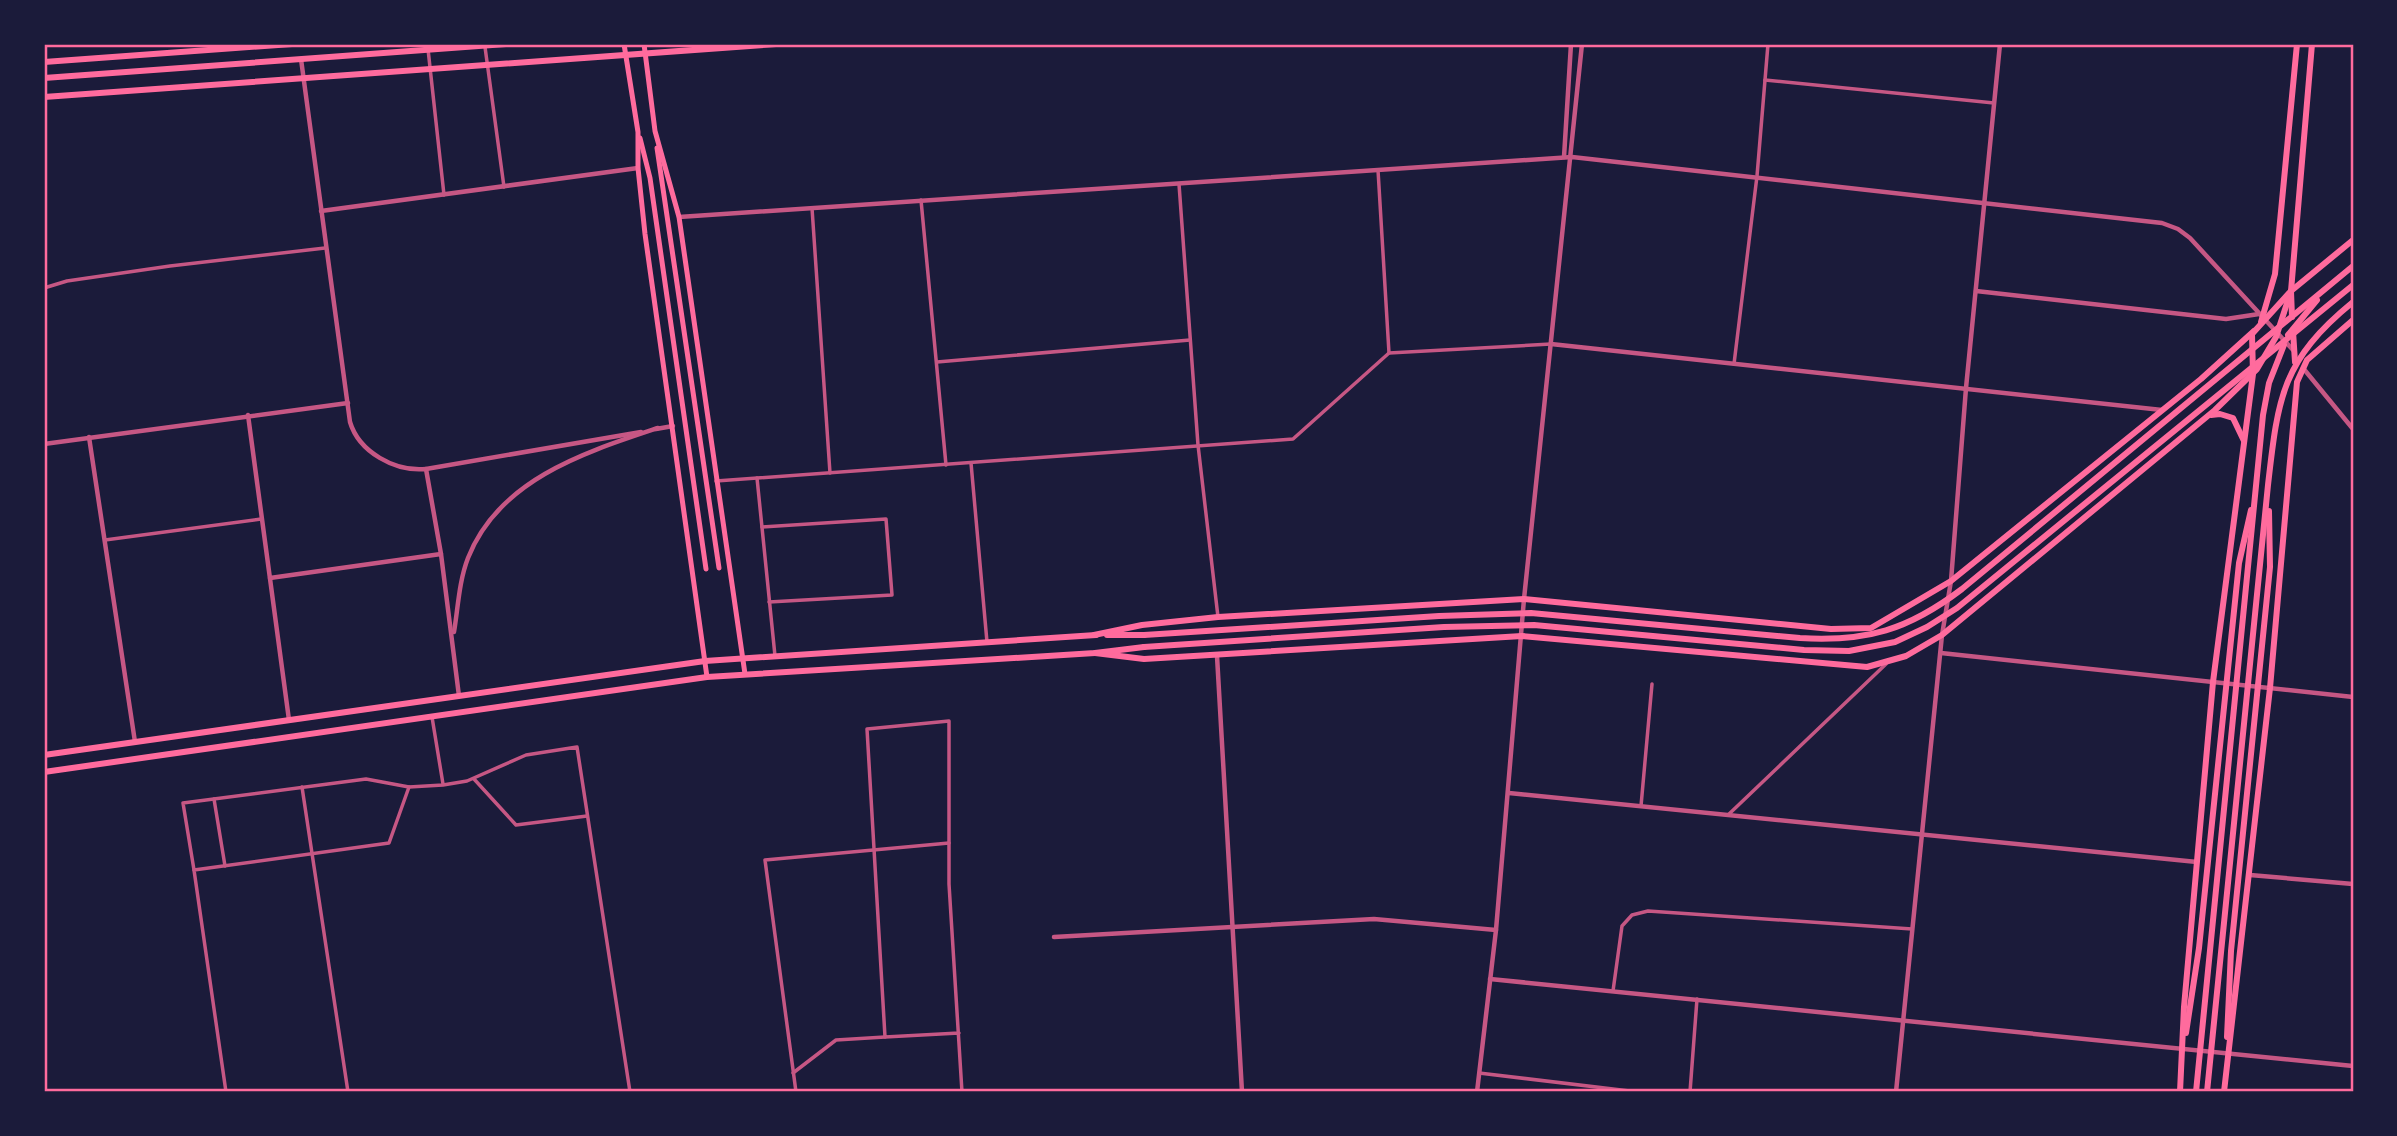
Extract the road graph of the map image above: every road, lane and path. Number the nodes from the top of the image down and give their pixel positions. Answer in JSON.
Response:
{"nodes":[{"id":1,"x":292,"y":44,"type":"edge"},
{"id":2,"x":506,"y":44,"type":"edge"},
{"id":3,"x":624,"y":44,"type":"edge"},
{"id":4,"x":644,"y":44,"type":"edge"},
{"id":5,"x":776,"y":44,"type":"edge"},
{"id":6,"x":1571,"y":44,"type":"edge"},
{"id":7,"x":1582,"y":44,"type":"edge"},
{"id":8,"x":1769,"y":44,"type":"edge"},
{"id":9,"x":2000,"y":44,"type":"edge"},
{"id":10,"x":2297,"y":44,"type":"edge"},
{"id":11,"x":2312,"y":44,"type":"edge"},
{"id":12,"x":485,"y":45,"type":"edge"},
{"id":13,"x":428,"y":49,"type":"junction"},
{"id":14,"x":645,"y":52,"type":"junction"},
{"id":15,"x":626,"y":54,"type":"junction"},
{"id":16,"x":301,"y":59,"type":"junction"},
{"id":17,"x":44,"y":62,"type":"edge"},
{"id":18,"x":487,"y":66,"type":"junction"},
{"id":19,"x":429,"y":70,"type":"junction"},
{"id":20,"x":302,"y":77,"type":"junction"},
{"id":21,"x":44,"y":78,"type":"edge"},
{"id":22,"x":1765,"y":80,"type":"junction"},
{"id":23,"x":44,"y":97,"type":"edge"},
{"id":24,"x":1994,"y":103,"type":"junction"},
{"id":25,"x":655,"y":131,"type":"junction"},
{"id":26,"x":638,"y":132,"type":"junction"},
{"id":27,"x":1572,"y":157,"type":"junction"},
{"id":28,"x":1564,"y":158,"type":"junction"},
{"id":29,"x":638,"y":168,"type":"junction"},
{"id":30,"x":1378,"y":170,"type":"junction"},
{"id":31,"x":1757,"y":176,"type":"junction"},
{"id":32,"x":1179,"y":183,"type":"junction"},
{"id":33,"x":504,"y":187,"type":"junction"},
{"id":34,"x":444,"y":195,"type":"junction"},
{"id":35,"x":921,"y":200,"type":"junction"},
{"id":36,"x":1985,"y":201,"type":"junction"},
{"id":37,"x":812,"y":208,"type":"junction"},
{"id":38,"x":321,"y":211,"type":"junction"},
{"id":39,"x":679,"y":217,"type":"junction"},
{"id":40,"x":2353,"y":240,"type":"edge"},
{"id":41,"x":325,"y":248,"type":"junction"},
{"id":42,"x":2353,"y":266,"type":"edge"},
{"id":43,"x":2332,"y":283,"type":"junction"},
{"id":44,"x":2353,"y":285,"type":"edge"},
{"id":45,"x":44,"y":288,"type":"edge"},
{"id":46,"x":1976,"y":291,"type":"junction"},
{"id":47,"x":2291,"y":291,"type":"junction"},
{"id":48,"x":2353,"y":302,"type":"edge"},
{"id":49,"x":2262,"y":317,"type":"junction"},
{"id":50,"x":2353,"y":320,"type":"edge"},
{"id":51,"x":2277,"y":333,"type":"junction"},
{"id":52,"x":2252,"y":334,"type":"junction"},
{"id":53,"x":1190,"y":340,"type":"junction"},
{"id":54,"x":1551,"y":344,"type":"junction"},
{"id":55,"x":2295,"y":351,"type":"junction"},
{"id":56,"x":1389,"y":353,"type":"junction"},
{"id":57,"x":937,"y":362,"type":"junction"},
{"id":58,"x":1734,"y":364,"type":"junction"},
{"id":59,"x":2302,"y":367,"type":"junction"},
{"id":60,"x":2253,"y":374,"type":"junction"},
{"id":61,"x":2297,"y":382,"type":"junction"},
{"id":62,"x":1966,"y":388,"type":"junction"},
{"id":63,"x":348,"y":403,"type":"junction"},
{"id":64,"x":2163,"y":410,"type":"junction"},
{"id":65,"x":247,"y":415,"type":"junction"},
{"id":66,"x":2209,"y":415,"type":"junction"},
{"id":67,"x":673,"y":426,"type":"junction"},
{"id":68,"x":658,"y":428,"type":"junction"},
{"id":69,"x":2353,"y":429,"type":"edge"},
{"id":70,"x":89,"y":437,"type":"junction"},
{"id":71,"x":2244,"y":443,"type":"junction"},
{"id":72,"x":44,"y":444,"type":"edge"},
{"id":73,"x":1198,"y":445,"type":"junction"},
{"id":74,"x":971,"y":462,"type":"junction"},
{"id":75,"x":946,"y":465,"type":"junction"},
{"id":76,"x":426,"y":469,"type":"junction"},
{"id":77,"x":830,"y":473,"type":"junction"},
{"id":78,"x":757,"y":478,"type":"junction"},
{"id":79,"x":715,"y":481,"type":"junction"},
{"id":80,"x":2257,"y":484,"type":"junction"},
{"id":81,"x":2268,"y":485,"type":"junction"},
{"id":82,"x":261,"y":519,"type":"junction"},
{"id":83,"x":762,"y":527,"type":"junction"},
{"id":84,"x":105,"y":540,"type":"junction"},
{"id":85,"x":441,"y":554,"type":"junction"},
{"id":86,"x":719,"y":568,"type":"dead end"},
{"id":87,"x":706,"y":569,"type":"dead end"},
{"id":88,"x":270,"y":578,"type":"junction"},
{"id":89,"x":1951,"y":581,"type":"junction"},
{"id":90,"x":1524,"y":599,"type":"junction"},
{"id":91,"x":769,"y":602,"type":"junction"},
{"id":92,"x":1218,"y":617,"type":"junction"},
{"id":93,"x":1094,"y":635,"type":"junction"},
{"id":94,"x":1942,"y":635,"type":"junction"},
{"id":95,"x":1522,"y":636,"type":"junction"},
{"id":96,"x":453,"y":640,"type":"junction"},
{"id":97,"x":987,"y":642,"type":"junction"},
{"id":98,"x":1095,"y":653,"type":"junction"},
{"id":99,"x":1941,"y":653,"type":"junction"},
{"id":100,"x":775,"y":656,"type":"junction"},
{"id":101,"x":1216,"y":656,"type":"junction"},
{"id":102,"x":742,"y":658,"type":"junction"},
{"id":103,"x":705,"y":661,"type":"junction"},
{"id":104,"x":1888,"y":662,"type":"junction"},
{"id":105,"x":745,"y":674,"type":"junction"},
{"id":106,"x":707,"y":677,"type":"junction"},
{"id":107,"x":2213,"y":682,"type":"junction"},
{"id":108,"x":1651,"y":684,"type":"dead end"},
{"id":109,"x":2270,"y":688,"type":"junction"},
{"id":110,"x":459,"y":696,"type":"junction"},
{"id":111,"x":2353,"y":697,"type":"edge"},
{"id":112,"x":432,"y":717,"type":"junction"},
{"id":113,"x":289,"y":720,"type":"junction"},
{"id":114,"x":135,"y":742,"type":"junction"},
{"id":115,"x":44,"y":755,"type":"edge"},
{"id":116,"x":44,"y":772,"type":"edge"},
{"id":117,"x":474,"y":778,"type":"junction"},
{"id":118,"x":443,"y":785,"type":"junction"},
{"id":119,"x":302,"y":787,"type":"junction"},
{"id":120,"x":409,"y":787,"type":"junction"},
{"id":121,"x":1509,"y":793,"type":"junction"},
{"id":122,"x":214,"y":799,"type":"junction"},
{"id":123,"x":1640,"y":806,"type":"junction"},
{"id":124,"x":1728,"y":815,"type":"junction"},
{"id":125,"x":587,"y":816,"type":"junction"},
{"id":126,"x":1923,"y":835,"type":"junction"},
{"id":127,"x":949,"y":843,"type":"junction"},
{"id":128,"x":872,"y":852,"type":"junction"},
{"id":129,"x":312,"y":853,"type":"junction"},
{"id":130,"x":2197,"y":862,"type":"junction"},
{"id":131,"x":225,"y":866,"type":"junction"},
{"id":132,"x":194,"y":870,"type":"junction"},
{"id":133,"x":2250,"y":875,"type":"junction"},
{"id":134,"x":2353,"y":884,"type":"edge"},
{"id":135,"x":1231,"y":926,"type":"junction"},
{"id":136,"x":1914,"y":929,"type":"junction"},
{"id":137,"x":1496,"y":930,"type":"junction"},
{"id":138,"x":1054,"y":937,"type":"dead end"},
{"id":139,"x":1490,"y":979,"type":"junction"},
{"id":140,"x":1613,"y":991,"type":"junction"},
{"id":141,"x":1697,"y":999,"type":"junction"},
{"id":142,"x":1904,"y":1020,"type":"junction"},
{"id":143,"x":959,"y":1033,"type":"junction"},
{"id":144,"x":885,"y":1037,"type":"junction"},
{"id":145,"x":2184,"y":1048,"type":"junction"},
{"id":146,"x":2227,"y":1053,"type":"junction"},
{"id":147,"x":2353,"y":1066,"type":"edge"},
{"id":148,"x":793,"y":1073,"type":"junction"},
{"id":149,"x":1479,"y":1073,"type":"junction"},
{"id":150,"x":226,"y":1092,"type":"edge"},
{"id":151,"x":348,"y":1092,"type":"edge"},
{"id":152,"x":630,"y":1092,"type":"edge"},
{"id":153,"x":796,"y":1092,"type":"edge"},
{"id":154,"x":962,"y":1092,"type":"edge"},
{"id":155,"x":1242,"y":1092,"type":"edge"},
{"id":156,"x":1477,"y":1092,"type":"edge"},
{"id":157,"x":1638,"y":1092,"type":"edge"},
{"id":158,"x":1690,"y":1092,"type":"edge"},
{"id":159,"x":1896,"y":1092,"type":"edge"},
{"id":160,"x":2180,"y":1092,"type":"edge"},
{"id":161,"x":2196,"y":1092,"type":"edge"},
{"id":162,"x":2207,"y":1092,"type":"edge"},
{"id":163,"x":2224,"y":1092,"type":"edge"}],
"edges":[{"from":1,"to":17,"type":"main road"},
{"from":2,"to":12,"type":"main road"},
{"from":3,"to":15,"type":"main road"},
{"from":4,"to":14,"type":"main road"},
{"from":5,"to":14,"type":"main road"},
{"from":6,"to":28,"type":"street"},
{"from":7,"to":27,"type":"street"},
{"from":8,"to":22,"type":"street"},
{"from":9,"to":24,"type":"street"},
{"from":10,"to":49,"type":"main road"},
{"from":11,"to":47,"type":"main road"},
{"from":12,"to":13,"type":"main road"},
{"from":12,"to":18,"type":"street"},
{"from":13,"to":16,"type":"main road"},
{"from":13,"to":19,"type":"street"},
{"from":14,"to":15,"type":"main road"},
{"from":14,"to":25,"type":"main road"},
{"from":15,"to":18,"type":"main road"},
{"from":15,"to":26,"type":"main road"},
{"from":16,"to":20,"type":"street"},
{"from":16,"to":21,"type":"main road"},
{"from":18,"to":19,"type":"main road"},
{"from":18,"to":33,"type":"street"},
{"from":19,"to":20,"type":"main road"},
{"from":19,"to":34,"type":"street"},
{"from":20,"to":23,"type":"main road"},
{"from":20,"to":38,"type":"street"},
{"from":22,"to":24,"type":"street"},
{"from":22,"to":31,"type":"street"},
{"from":24,"to":36,"type":"street"},
{"from":25,"to":39,"type":"main road"},
{"from":25,"to":86,"type":"main road"},
{"from":26,"to":29,"type":"main road"},
{"from":26,"to":87,"type":"main road"},
{"from":27,"to":28,"type":"street"},
{"from":27,"to":31,"type":"street"},
{"from":27,"to":54,"type":"street"},
{"from":28,"to":30,"type":"street"},
{"from":29,"to":33,"type":"street"},
{"from":29,"to":67,"type":"main road"},
{"from":30,"to":32,"type":"street"},
{"from":30,"to":56,"type":"street"},
{"from":31,"to":36,"type":"street"},
{"from":31,"to":58,"type":"street"},
{"from":32,"to":35,"type":"street"},
{"from":32,"to":53,"type":"street"},
{"from":33,"to":34,"type":"street"},
{"from":34,"to":38,"type":"street"},
{"from":35,"to":37,"type":"street"},
{"from":35,"to":57,"type":"street"},
{"from":36,"to":46,"type":"street"},
{"from":36,"to":49,"type":"street"},
{"from":37,"to":39,"type":"street"},
{"from":37,"to":77,"type":"street"},
{"from":38,"to":41,"type":"street"},
{"from":39,"to":79,"type":"main road"},
{"from":40,"to":47,"type":"main road"},
{"from":41,"to":45,"type":"street"},
{"from":41,"to":63,"type":"street"},
{"from":42,"to":43,"type":"main road"},
{"from":43,"to":80,"type":"main road"},
{"from":43,"to":93,"type":"main road"},
{"from":44,"to":98,"type":"main road"},
{"from":46,"to":49,"type":"street"},
{"from":46,"to":62,"type":"street"},
{"from":47,"to":49,"type":"main road"},
{"from":47,"to":51,"type":"main road"},
{"from":47,"to":55,"type":"main road"},
{"from":48,"to":81,"type":"main road"},
{"from":49,"to":51,"type":"street"},
{"from":49,"to":52,"type":"main road"},
{"from":50,"to":59,"type":"main road"},
{"from":51,"to":55,"type":"street"},
{"from":51,"to":60,"type":"main road"},
{"from":52,"to":60,"type":"main road"},
{"from":52,"to":64,"type":"main road"},
{"from":53,"to":57,"type":"street"},
{"from":53,"to":73,"type":"street"},
{"from":54,"to":56,"type":"street"},
{"from":54,"to":58,"type":"street"},
{"from":54,"to":90,"type":"street"},
{"from":55,"to":61,"type":"main road"},
{"from":56,"to":73,"type":"street"},
{"from":57,"to":75,"type":"street"},
{"from":58,"to":62,"type":"street"},
{"from":59,"to":61,"type":"main road"},
{"from":59,"to":69,"type":"street"},
{"from":60,"to":66,"type":"main road"},
{"from":60,"to":71,"type":"main road"},
{"from":61,"to":109,"type":"main road"},
{"from":62,"to":64,"type":"street"},
{"from":62,"to":89,"type":"street"},
{"from":63,"to":65,"type":"street"},
{"from":63,"to":76,"type":"street"},
{"from":64,"to":89,"type":"main road"},
{"from":65,"to":70,"type":"street"},
{"from":65,"to":82,"type":"street"},
{"from":66,"to":71,"type":"main road"},
{"from":66,"to":94,"type":"main road"},
{"from":67,"to":68,"type":"street"},
{"from":67,"to":103,"type":"main road"},
{"from":68,"to":76,"type":"street"},
{"from":68,"to":96,"type":"street"},
{"from":70,"to":72,"type":"street"},
{"from":70,"to":84,"type":"street"},
{"from":71,"to":107,"type":"main road"},
{"from":73,"to":74,"type":"street"},
{"from":73,"to":92,"type":"street"},
{"from":74,"to":75,"type":"street"},
{"from":74,"to":97,"type":"street"},
{"from":75,"to":77,"type":"street"},
{"from":76,"to":85,"type":"street"},
{"from":77,"to":78,"type":"street"},
{"from":78,"to":79,"type":"street"},
{"from":78,"to":83,"type":"street"},
{"from":79,"to":102,"type":"main road"},
{"from":80,"to":145,"type":"main road"},
{"from":80,"to":161,"type":"main road"},
{"from":81,"to":146,"type":"main road"},
{"from":81,"to":162,"type":"main road"},
{"from":82,"to":84,"type":"street"},
{"from":82,"to":88,"type":"street"},
{"from":83,"to":91,"type":"street"},
{"from":83,"to":91,"type":"street"},
{"from":84,"to":114,"type":"street"},
{"from":85,"to":88,"type":"street"},
{"from":85,"to":96,"type":"street"},
{"from":88,"to":113,"type":"street"},
{"from":89,"to":90,"type":"main road"},
{"from":89,"to":94,"type":"street"},
{"from":90,"to":92,"type":"main road"},
{"from":90,"to":95,"type":"street"},
{"from":91,"to":100,"type":"street"},
{"from":92,"to":93,"type":"main road"},
{"from":93,"to":97,"type":"main road"},
{"from":94,"to":99,"type":"street"},
{"from":94,"to":104,"type":"main road"},
{"from":95,"to":101,"type":"main road"},
{"from":95,"to":104,"type":"main road"},
{"from":95,"to":121,"type":"street"},
{"from":96,"to":110,"type":"street"},
{"from":97,"to":100,"type":"main road"},
{"from":98,"to":101,"type":"main road"},
{"from":98,"to":105,"type":"main road"},
{"from":99,"to":107,"type":"street"},
{"from":99,"to":126,"type":"street"},
{"from":100,"to":102,"type":"main road"},
{"from":101,"to":135,"type":"street"},
{"from":102,"to":103,"type":"main road"},
{"from":102,"to":105,"type":"main road"},
{"from":103,"to":106,"type":"main road"},
{"from":103,"to":110,"type":"main road"},
{"from":104,"to":124,"type":"street"},
{"from":105,"to":106,"type":"main road"},
{"from":106,"to":112,"type":"main road"},
{"from":107,"to":109,"type":"street"},
{"from":107,"to":130,"type":"main road"},
{"from":108,"to":123,"type":"street"},
{"from":109,"to":111,"type":"street"},
{"from":109,"to":133,"type":"main road"},
{"from":110,"to":113,"type":"main road"},
{"from":112,"to":116,"type":"main road"},
{"from":112,"to":118,"type":"street"},
{"from":113,"to":114,"type":"main road"},
{"from":114,"to":115,"type":"main road"},
{"from":117,"to":118,"type":"street"},
{"from":117,"to":125,"type":"street"},
{"from":117,"to":125,"type":"street"},
{"from":118,"to":120,"type":"street"},
{"from":119,"to":120,"type":"street"},
{"from":119,"to":122,"type":"street"},
{"from":119,"to":129,"type":"street"},
{"from":120,"to":129,"type":"street"},
{"from":121,"to":123,"type":"street"},
{"from":121,"to":137,"type":"street"},
{"from":122,"to":131,"type":"street"},
{"from":122,"to":132,"type":"street"},
{"from":123,"to":124,"type":"street"},
{"from":124,"to":126,"type":"street"},
{"from":125,"to":152,"type":"street"},
{"from":126,"to":130,"type":"street"},
{"from":126,"to":136,"type":"street"},
{"from":127,"to":128,"type":"street"},
{"from":127,"to":128,"type":"street"},
{"from":127,"to":143,"type":"street"},
{"from":128,"to":144,"type":"street"},
{"from":128,"to":148,"type":"street"},
{"from":129,"to":131,"type":"street"},
{"from":129,"to":151,"type":"street"},
{"from":130,"to":145,"type":"main road"},
{"from":131,"to":132,"type":"street"},
{"from":132,"to":150,"type":"street"},
{"from":133,"to":134,"type":"street"},
{"from":133,"to":146,"type":"main road"},
{"from":135,"to":137,"type":"street"},
{"from":135,"to":138,"type":"street"},
{"from":135,"to":155,"type":"street"},
{"from":136,"to":140,"type":"street"},
{"from":136,"to":142,"type":"street"},
{"from":137,"to":139,"type":"street"},
{"from":139,"to":140,"type":"street"},
{"from":139,"to":149,"type":"street"},
{"from":140,"to":141,"type":"street"},
{"from":141,"to":142,"type":"street"},
{"from":141,"to":158,"type":"street"},
{"from":142,"to":145,"type":"street"},
{"from":142,"to":159,"type":"street"},
{"from":143,"to":144,"type":"street"},
{"from":143,"to":154,"type":"street"},
{"from":144,"to":148,"type":"street"},
{"from":145,"to":146,"type":"street"},
{"from":145,"to":160,"type":"main road"},
{"from":146,"to":147,"type":"street"},
{"from":146,"to":163,"type":"main road"},
{"from":148,"to":153,"type":"street"},
{"from":149,"to":156,"type":"street"},
{"from":149,"to":157,"type":"street"}]}
